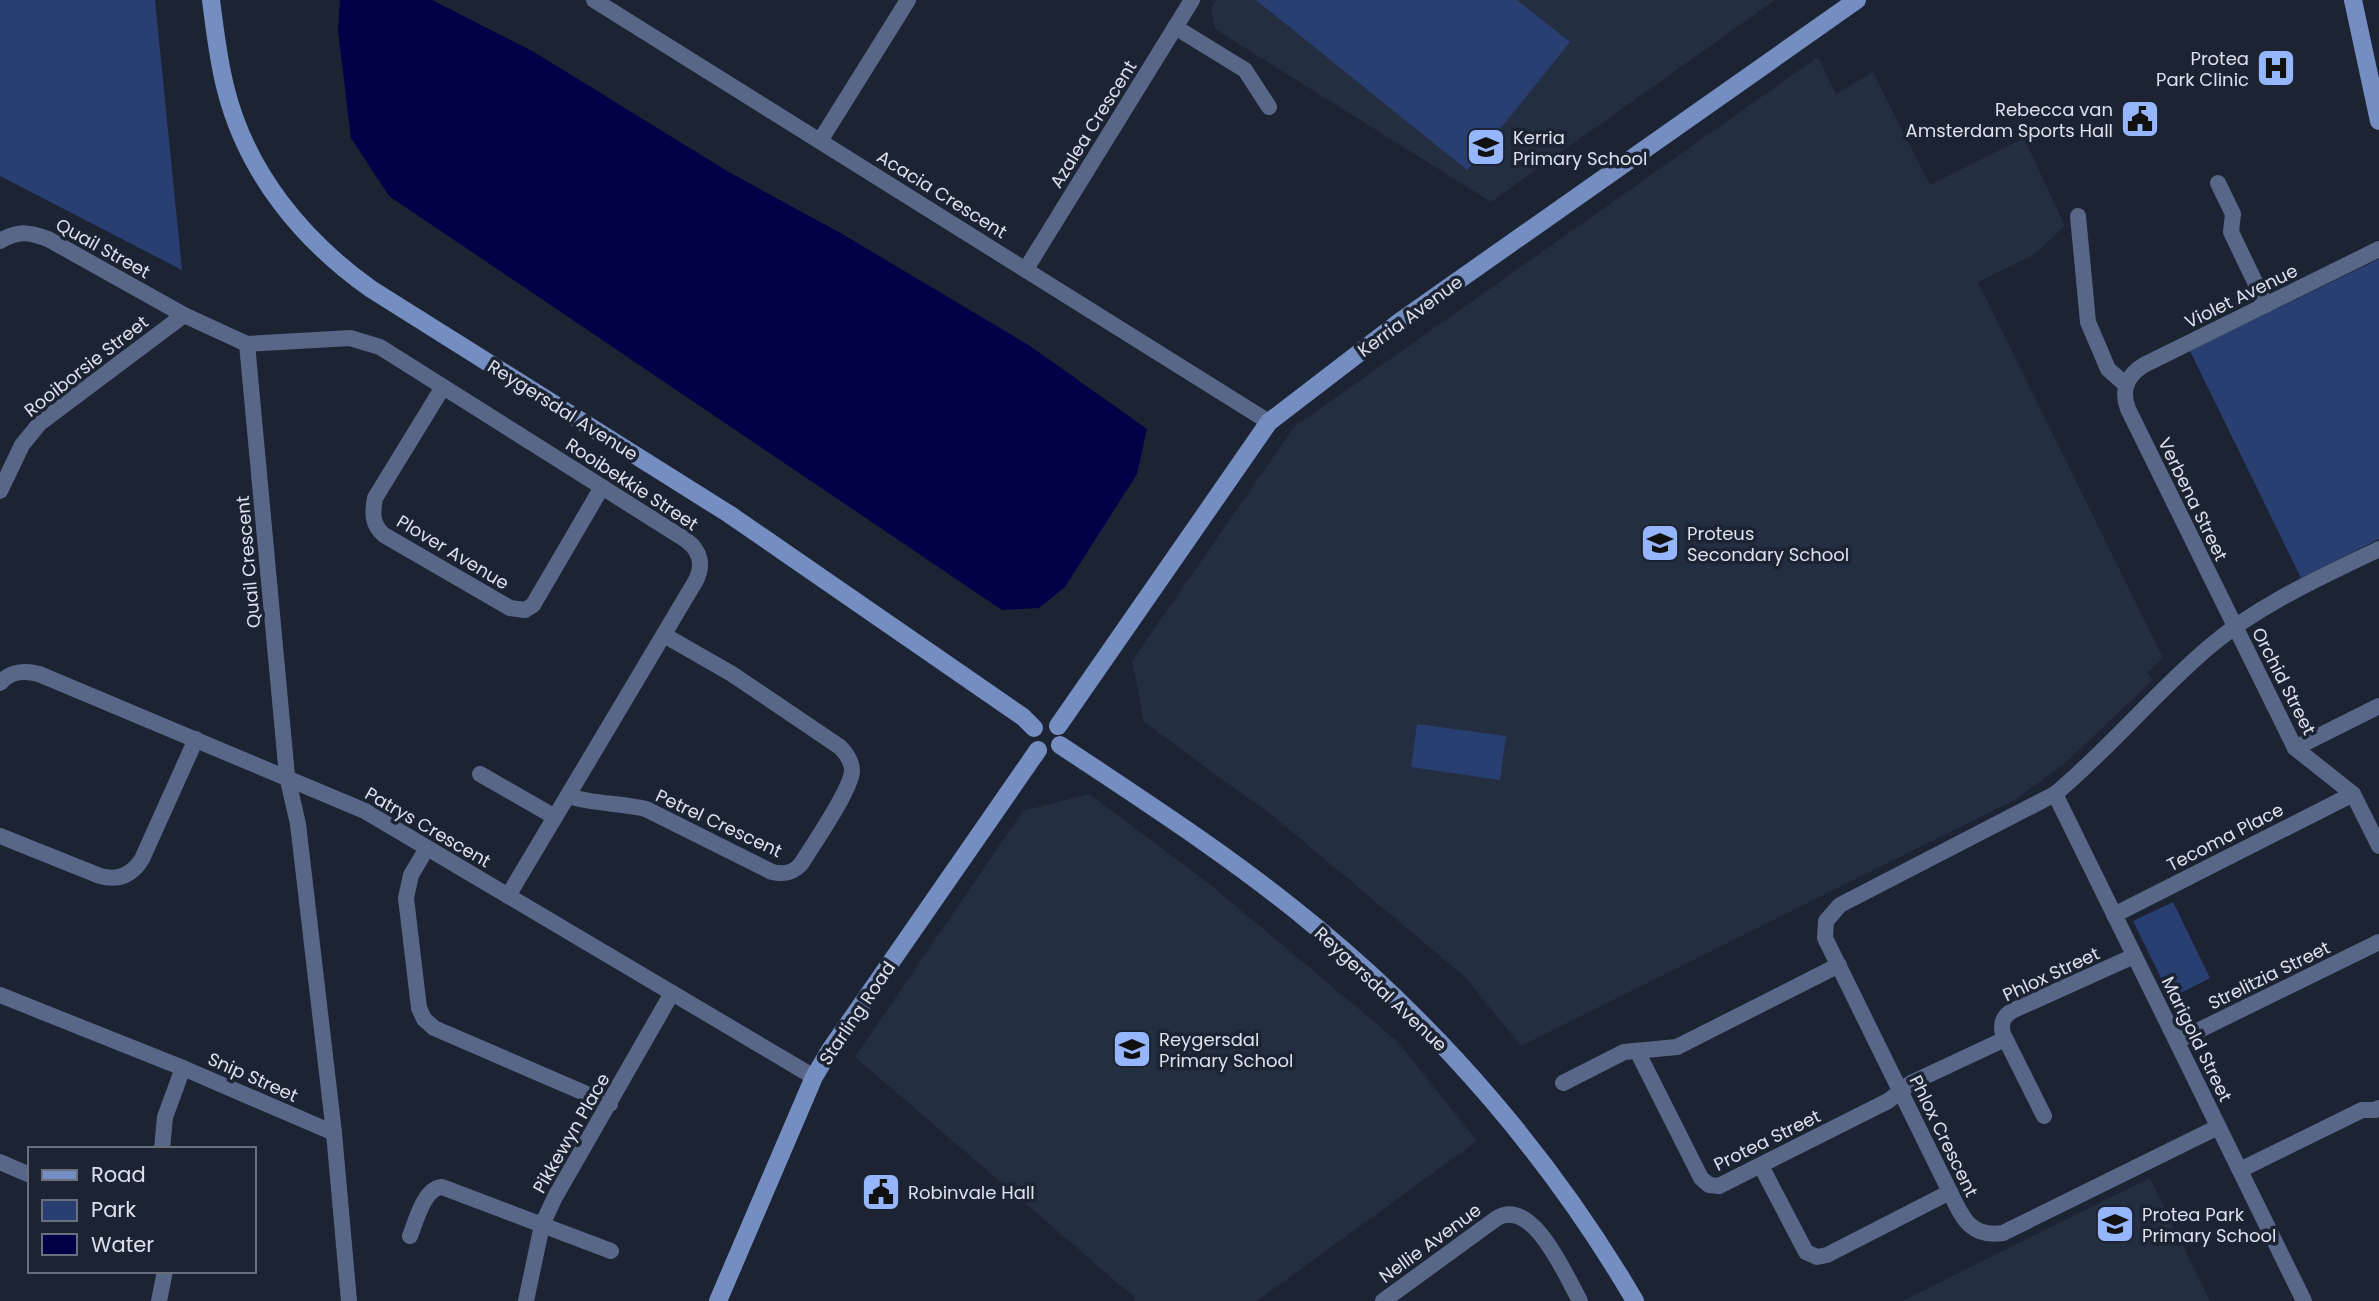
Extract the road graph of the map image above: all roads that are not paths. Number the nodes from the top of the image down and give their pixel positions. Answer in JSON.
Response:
{"nodes":[{"id":1,"x":211,"y":0,"type":"edge"},
{"id":2,"x":594,"y":0,"type":"edge"},
{"id":3,"x":908,"y":0,"type":"edge"},
{"id":4,"x":1192,"y":0,"type":"edge"},
{"id":5,"x":1857,"y":0,"type":"edge"},
{"id":6,"x":2353,"y":0,"type":"edge"},
{"id":7,"x":618,"y":6,"type":"edge"},
{"id":8,"x":1175,"y":27,"type":"junction"},
{"id":9,"x":1269,"y":107,"type":"dead end"},
{"id":10,"x":2379,"y":121,"type":"edge"},
{"id":11,"x":820,"y":141,"type":"junction"},
{"id":12,"x":2218,"y":183,"type":"dead end"},
{"id":13,"x":2078,"y":216,"type":"dead end"},
{"id":14,"x":0,"y":240,"type":"edge"},
{"id":15,"x":2379,"y":248,"type":"edge"},
{"id":16,"x":1026,"y":270,"type":"junction"},
{"id":17,"x":2266,"y":305,"type":"junction"},
{"id":18,"x":184,"y":315,"type":"junction"},
{"id":19,"x":247,"y":344,"type":"junction"},
{"id":20,"x":2126,"y":385,"type":"junction"},
{"id":21,"x":443,"y":387,"type":"junction"},
{"id":22,"x":1269,"y":422,"type":"junction"},
{"id":23,"x":602,"y":487,"type":"junction"},
{"id":24,"x":0,"y":491,"type":"edge"},
{"id":25,"x":2379,"y":549,"type":"edge"},
{"id":26,"x":2236,"y":627,"type":"junction"},
{"id":27,"x":664,"y":635,"type":"junction"},
{"id":28,"x":0,"y":683,"type":"edge"},
{"id":29,"x":2379,"y":706,"type":"edge"},
{"id":30,"x":1058,"y":726,"type":"junction"},
{"id":31,"x":1034,"y":728,"type":"junction"},
{"id":32,"x":196,"y":739,"type":"junction"},
{"id":33,"x":1060,"y":745,"type":"junction"},
{"id":34,"x":2295,"y":748,"type":"junction"},
{"id":35,"x":1038,"y":750,"type":"junction"},
{"id":36,"x":480,"y":774,"type":"dead end"},
{"id":37,"x":286,"y":776,"type":"junction"},
{"id":38,"x":2055,"y":794,"type":"junction"},
{"id":39,"x":2353,"y":794,"type":"junction"},
{"id":40,"x":568,"y":796,"type":"junction"},
{"id":41,"x":555,"y":817,"type":"junction"},
{"id":42,"x":0,"y":836,"type":"edge"},
{"id":43,"x":2379,"y":846,"type":"edge"},
{"id":44,"x":427,"y":848,"type":"junction"},
{"id":45,"x":508,"y":896,"type":"junction"},
{"id":46,"x":2114,"y":915,"type":"junction"},
{"id":47,"x":2379,"y":942,"type":"edge"},
{"id":48,"x":2134,"y":956,"type":"junction"},
{"id":49,"x":1839,"y":965,"type":"junction"},
{"id":50,"x":672,"y":993,"type":"junction"},
{"id":51,"x":0,"y":995,"type":"edge"},
{"id":52,"x":2005,"y":1038,"type":"junction"},
{"id":53,"x":2177,"y":1041,"type":"junction"},
{"id":54,"x":1637,"y":1051,"type":"junction"},
{"id":55,"x":183,"y":1068,"type":"junction"},
{"id":56,"x":814,"y":1077,"type":"junction"},
{"id":57,"x":1563,"y":1083,"type":"dead end"},
{"id":58,"x":1900,"y":1092,"type":"junction"},
{"id":59,"x":610,"y":1104,"type":"junction"},
{"id":60,"x":2378,"y":1113,"type":"edge"},
{"id":61,"x":2044,"y":1116,"type":"dead end"},
{"id":62,"x":2218,"y":1127,"type":"junction"},
{"id":63,"x":334,"y":1133,"type":"junction"},
{"id":64,"x":162,"y":1147,"type":"edge"},
{"id":65,"x":0,"y":1162,"type":"edge"},
{"id":66,"x":1761,"y":1166,"type":"junction"},
{"id":67,"x":2240,"y":1170,"type":"junction"},
{"id":68,"x":28,"y":1174,"type":"edge"},
{"id":69,"x":1950,"y":1192,"type":"junction"},
{"id":70,"x":542,"y":1225,"type":"junction"},
{"id":71,"x":410,"y":1236,"type":"dead end"},
{"id":72,"x":611,"y":1251,"type":"dead end"},
{"id":73,"x":164,"y":1273,"type":"edge"},
{"id":74,"x":159,"y":1301,"type":"edge"},
{"id":75,"x":349,"y":1301,"type":"edge"},
{"id":76,"x":526,"y":1301,"type":"edge"},
{"id":77,"x":719,"y":1301,"type":"edge"},
{"id":78,"x":1382,"y":1301,"type":"edge"},
{"id":79,"x":1580,"y":1301,"type":"edge"},
{"id":80,"x":1635,"y":1301,"type":"edge"},
{"id":81,"x":2304,"y":1301,"type":"edge"}],
"edges":[{"from":1,"to":31,"type":"main road","name":"Reygersdal Avenue"},
{"from":2,"to":7,"type":"street","name":"Acacia Crescent"},
{"from":3,"to":11,"type":"street"},
{"from":4,"to":8,"type":"street","name":"Azalea Crescent"},
{"from":5,"to":22,"type":"main road","name":"Kerria Avenue"},
{"from":6,"to":10,"type":"main road"},
{"from":7,"to":11,"type":"street","name":"Acacia Crescent"},
{"from":8,"to":9,"type":"street"},
{"from":8,"to":16,"type":"street","name":"Azalea Crescent"},
{"from":11,"to":16,"type":"street","name":"Acacia Crescent"},
{"from":12,"to":17,"type":"street"},
{"from":13,"to":20,"type":"street"},
{"from":14,"to":18,"type":"street","name":"Quail Street"},
{"from":15,"to":17,"type":"street","name":"Violet Avenue"},
{"from":16,"to":22,"type":"street","name":"Acacia Crescent"},
{"from":17,"to":20,"type":"street","name":"Violet Avenue"},
{"from":18,"to":19,"type":"street","name":"Rooibekkie Street"},
{"from":18,"to":24,"type":"street","name":"Rooiborsie Street"},
{"from":19,"to":21,"type":"street","name":"Rooibekkie Street"},
{"from":19,"to":37,"type":"street","name":"Quail Crescent"},
{"from":20,"to":26,"type":"street","name":"Verbena Street"},
{"from":21,"to":23,"type":"street","name":"Rooibekkie Street"},
{"from":21,"to":23,"type":"street","name":"Plover Avenue"},
{"from":22,"to":30,"type":"main road","name":"Kerria Avenue"},
{"from":23,"to":27,"type":"street","name":"Rooibekkie Street"},
{"from":25,"to":26,"type":"street"},
{"from":26,"to":34,"type":"street","name":"Orchid Street"},
{"from":26,"to":38,"type":"street"},
{"from":27,"to":40,"type":"street","name":"Rooibekkie Street"},
{"from":27,"to":40,"type":"street","name":"Petrel Crescent"},
{"from":28,"to":32,"type":"street","name":"Patrys Crescent"},
{"from":29,"to":34,"type":"street"},
{"from":30,"to":31,"type":"main road"},
{"from":30,"to":33,"type":"main road"},
{"from":31,"to":35,"type":"main road"},
{"from":32,"to":37,"type":"street","name":"Patrys Crescent"},
{"from":32,"to":42,"type":"street"},
{"from":33,"to":35,"type":"main road"},
{"from":33,"to":80,"type":"main road","name":"Reygersdal Avenue"},
{"from":34,"to":39,"type":"street","name":"Orchid Street"},
{"from":35,"to":56,"type":"main road","name":"Starling Road"},
{"from":36,"to":41,"type":"street"},
{"from":37,"to":44,"type":"street","name":"Patrys Crescent"},
{"from":37,"to":63,"type":"street","name":"Quail Crescent"},
{"from":38,"to":46,"type":"street","name":"Marigold Street"},
{"from":38,"to":49,"type":"street"},
{"from":39,"to":43,"type":"street","name":"Orchid Street"},
{"from":39,"to":46,"type":"street","name":"Tecoma Place"},
{"from":40,"to":41,"type":"street","name":"Rooibekkie Street"},
{"from":41,"to":45,"type":"street","name":"Rooibekkie Street"},
{"from":44,"to":45,"type":"street","name":"Patrys Crescent"},
{"from":44,"to":59,"type":"street"},
{"from":45,"to":50,"type":"street","name":"Patrys Crescent"},
{"from":46,"to":48,"type":"street","name":"Marigold Street"},
{"from":47,"to":53,"type":"street","name":"Strelitzia Street"},
{"from":48,"to":52,"type":"street","name":"Phlox Street"},
{"from":48,"to":53,"type":"street","name":"Marigold Street"},
{"from":49,"to":54,"type":"street"},
{"from":49,"to":58,"type":"street","name":"Phlox Crescent"},
{"from":50,"to":56,"type":"street","name":"Patrys Crescent"},
{"from":50,"to":59,"type":"street","name":"Pikkewyn Place"},
{"from":51,"to":55,"type":"street","name":"Snip Street"},
{"from":52,"to":58,"type":"street"},
{"from":52,"to":61,"type":"street"},
{"from":53,"to":62,"type":"street","name":"Marigold Street"},
{"from":54,"to":57,"type":"street"},
{"from":54,"to":66,"type":"street","name":"Protea Street"},
{"from":55,"to":63,"type":"street","name":"Snip Street"},
{"from":55,"to":64,"type":"street"},
{"from":56,"to":77,"type":"main road","name":"Starling Road"},
{"from":58,"to":66,"type":"street","name":"Protea Street"},
{"from":58,"to":69,"type":"street","name":"Phlox Crescent"},
{"from":59,"to":70,"type":"street","name":"Pikkewyn Place"},
{"from":60,"to":67,"type":"street"},
{"from":62,"to":67,"type":"street","name":"Marigold Street"},
{"from":62,"to":69,"type":"street","name":"Phlox Crescent"},
{"from":63,"to":75,"type":"street"},
{"from":65,"to":68,"type":"street"},
{"from":66,"to":69,"type":"street"},
{"from":67,"to":81,"type":"street","name":"Marigold Street"},
{"from":70,"to":71,"type":"street"},
{"from":70,"to":72,"type":"street"},
{"from":70,"to":76,"type":"street","name":"Pikkewyn Place"},
{"from":73,"to":74,"type":"street"},
{"from":78,"to":79,"type":"street","name":"Nellie Avenue"}]}
